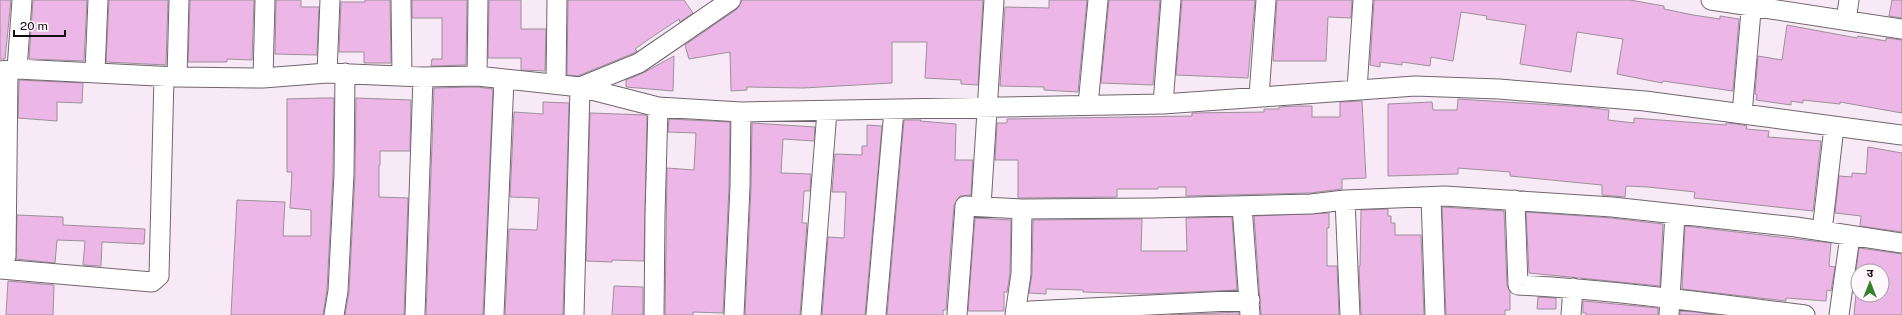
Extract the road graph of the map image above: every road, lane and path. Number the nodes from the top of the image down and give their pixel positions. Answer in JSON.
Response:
{"nodes":[{"id":1,"x":22,"y":0,"type":"edge"},
{"id":2,"x":98,"y":0,"type":"edge"},
{"id":3,"x":179,"y":0,"type":"edge"},
{"id":4,"x":265,"y":0,"type":"edge"},
{"id":5,"x":330,"y":0,"type":"edge"},
{"id":6,"x":401,"y":0,"type":"edge"},
{"id":7,"x":478,"y":0,"type":"edge"},
{"id":8,"x":557,"y":0,"type":"edge"},
{"id":9,"x":731,"y":0,"type":"edge"},
{"id":10,"x":994,"y":0,"type":"edge"},
{"id":11,"x":1098,"y":0,"type":"edge"},
{"id":12,"x":1171,"y":0,"type":"edge"},
{"id":13,"x":1266,"y":0,"type":"edge"},
{"id":14,"x":1363,"y":0,"type":"edge"},
{"id":15,"x":1711,"y":0,"type":"edge"},
{"id":16,"x":1849,"y":0,"type":"edge"},
{"id":17,"x":1752,"y":3,"type":"edge"},
{"id":18,"x":1846,"y":20,"type":"junction"},
{"id":19,"x":1902,"y":29,"type":"edge"},
{"id":20,"x":9,"y":70,"type":"edge"},
{"id":21,"x":95,"y":72,"type":"junction"},
{"id":22,"x":336,"y":73,"type":"junction"},
{"id":23,"x":402,"y":76,"type":"junction"},
{"id":24,"x":477,"y":76,"type":"junction"},
{"id":25,"x":171,"y":77,"type":"junction"},
{"id":26,"x":423,"y":77,"type":"junction"},
{"id":27,"x":263,"y":78,"type":"junction"},
{"id":28,"x":504,"y":79,"type":"junction"},
{"id":29,"x":556,"y":84,"type":"junction"},
{"id":30,"x":580,"y":87,"type":"junction"},
{"id":31,"x":1357,"y":89,"type":"junction"},
{"id":32,"x":1260,"y":96,"type":"junction"},
{"id":33,"x":1163,"y":104,"type":"junction"},
{"id":34,"x":1088,"y":105,"type":"junction"},
{"id":35,"x":658,"y":107,"type":"junction"},
{"id":36,"x":988,"y":108,"type":"junction"},
{"id":37,"x":894,"y":110,"type":"junction"},
{"id":38,"x":827,"y":111,"type":"junction"},
{"id":39,"x":741,"y":112,"type":"junction"},
{"id":40,"x":1742,"y":114,"type":"junction"},
{"id":41,"x":1834,"y":127,"type":"junction"},
{"id":42,"x":1902,"y":135,"type":"edge"},
{"id":43,"x":1431,"y":197,"type":"junction"},
{"id":44,"x":1344,"y":200,"type":"junction"},
{"id":45,"x":1515,"y":200,"type":"junction"},
{"id":46,"x":981,"y":206,"type":"junction"},
{"id":47,"x":1242,"y":206,"type":"junction"},
{"id":48,"x":1022,"y":209,"type":"junction"},
{"id":49,"x":1675,"y":214,"type":"junction"},
{"id":50,"x":1822,"y":231,"type":"junction"},
{"id":51,"x":1850,"y":236,"type":"junction"},
{"id":52,"x":1902,"y":243,"type":"edge"},
{"id":53,"x":0,"y":269,"type":"edge"},
{"id":54,"x":1573,"y":288,"type":"junction"},
{"id":55,"x":1669,"y":306,"type":"edge"},
{"id":56,"x":1250,"y":307,"type":"edge"},
{"id":57,"x":1153,"y":310,"type":"edge"},
{"id":58,"x":334,"y":315,"type":"edge"},
{"id":59,"x":415,"y":315,"type":"edge"},
{"id":60,"x":494,"y":315,"type":"edge"},
{"id":61,"x":574,"y":315,"type":"edge"},
{"id":62,"x":654,"y":315,"type":"edge"},
{"id":63,"x":734,"y":315,"type":"edge"},
{"id":64,"x":811,"y":315,"type":"edge"},
{"id":65,"x":876,"y":315,"type":"edge"},
{"id":66,"x":957,"y":315,"type":"edge"},
{"id":67,"x":1015,"y":315,"type":"edge"},
{"id":68,"x":1025,"y":315,"type":"edge"},
{"id":69,"x":1350,"y":315,"type":"edge"},
{"id":70,"x":1435,"y":315,"type":"edge"},
{"id":71,"x":1571,"y":315,"type":"edge"},
{"id":72,"x":1805,"y":315,"type":"edge"},
{"id":73,"x":1839,"y":315,"type":"edge"}],
"edges":[{"from":1,"to":20,"type":"street"},
{"from":2,"to":21,"type":"street"},
{"from":3,"to":25,"type":"street"},
{"from":4,"to":27,"type":"street"},
{"from":5,"to":22,"type":"street"},
{"from":6,"to":23,"type":"street"},
{"from":7,"to":24,"type":"street"},
{"from":8,"to":29,"type":"street"},
{"from":9,"to":30,"type":"street"},
{"from":10,"to":36,"type":"street"},
{"from":11,"to":34,"type":"street"},
{"from":12,"to":33,"type":"street"},
{"from":13,"to":32,"type":"street"},
{"from":14,"to":31,"type":"street"},
{"from":15,"to":17,"type":"street"},
{"from":16,"to":18,"type":"street"},
{"from":17,"to":18,"type":"street"},
{"from":17,"to":40,"type":"street"},
{"from":18,"to":19,"type":"street"},
{"from":20,"to":21,"type":"street"},
{"from":20,"to":53,"type":"street"},
{"from":21,"to":25,"type":"street"},
{"from":22,"to":23,"type":"street"},
{"from":22,"to":27,"type":"street"},
{"from":22,"to":58,"type":"street"},
{"from":23,"to":26,"type":"street"},
{"from":24,"to":26,"type":"street"},
{"from":24,"to":28,"type":"street"},
{"from":25,"to":27,"type":"street"},
{"from":25,"to":53,"type":"street"},
{"from":26,"to":59,"type":"street"},
{"from":28,"to":29,"type":"street"},
{"from":28,"to":60,"type":"street"},
{"from":29,"to":30,"type":"street"},
{"from":30,"to":35,"type":"street"},
{"from":30,"to":61,"type":"street"},
{"from":31,"to":32,"type":"street"},
{"from":31,"to":40,"type":"street"},
{"from":32,"to":33,"type":"street"},
{"from":33,"to":34,"type":"street"},
{"from":34,"to":36,"type":"street"},
{"from":35,"to":39,"type":"street"},
{"from":35,"to":62,"type":"street"},
{"from":36,"to":37,"type":"street"},
{"from":36,"to":46,"type":"street"},
{"from":37,"to":38,"type":"street"},
{"from":37,"to":65,"type":"street"},
{"from":38,"to":39,"type":"street"},
{"from":38,"to":64,"type":"street"},
{"from":39,"to":63,"type":"street"},
{"from":40,"to":41,"type":"street"},
{"from":41,"to":42,"type":"street"},
{"from":41,"to":50,"type":"street"},
{"from":43,"to":44,"type":"street"},
{"from":43,"to":45,"type":"street"},
{"from":43,"to":70,"type":"street"},
{"from":44,"to":47,"type":"street"},
{"from":44,"to":69,"type":"street"},
{"from":45,"to":49,"type":"street"},
{"from":45,"to":54,"type":"street"},
{"from":46,"to":48,"type":"street"},
{"from":46,"to":66,"type":"street"},
{"from":47,"to":48,"type":"street"},
{"from":47,"to":56,"type":"street"},
{"from":48,"to":67,"type":"street"},
{"from":49,"to":50,"type":"street"},
{"from":49,"to":55,"type":"street"},
{"from":50,"to":51,"type":"street"},
{"from":51,"to":52,"type":"street"},
{"from":51,"to":73,"type":"street"},
{"from":54,"to":55,"type":"street"},
{"from":54,"to":71,"type":"street"},
{"from":55,"to":72,"type":"street"},
{"from":56,"to":57,"type":"street"},
{"from":57,"to":68,"type":"street"}]}
